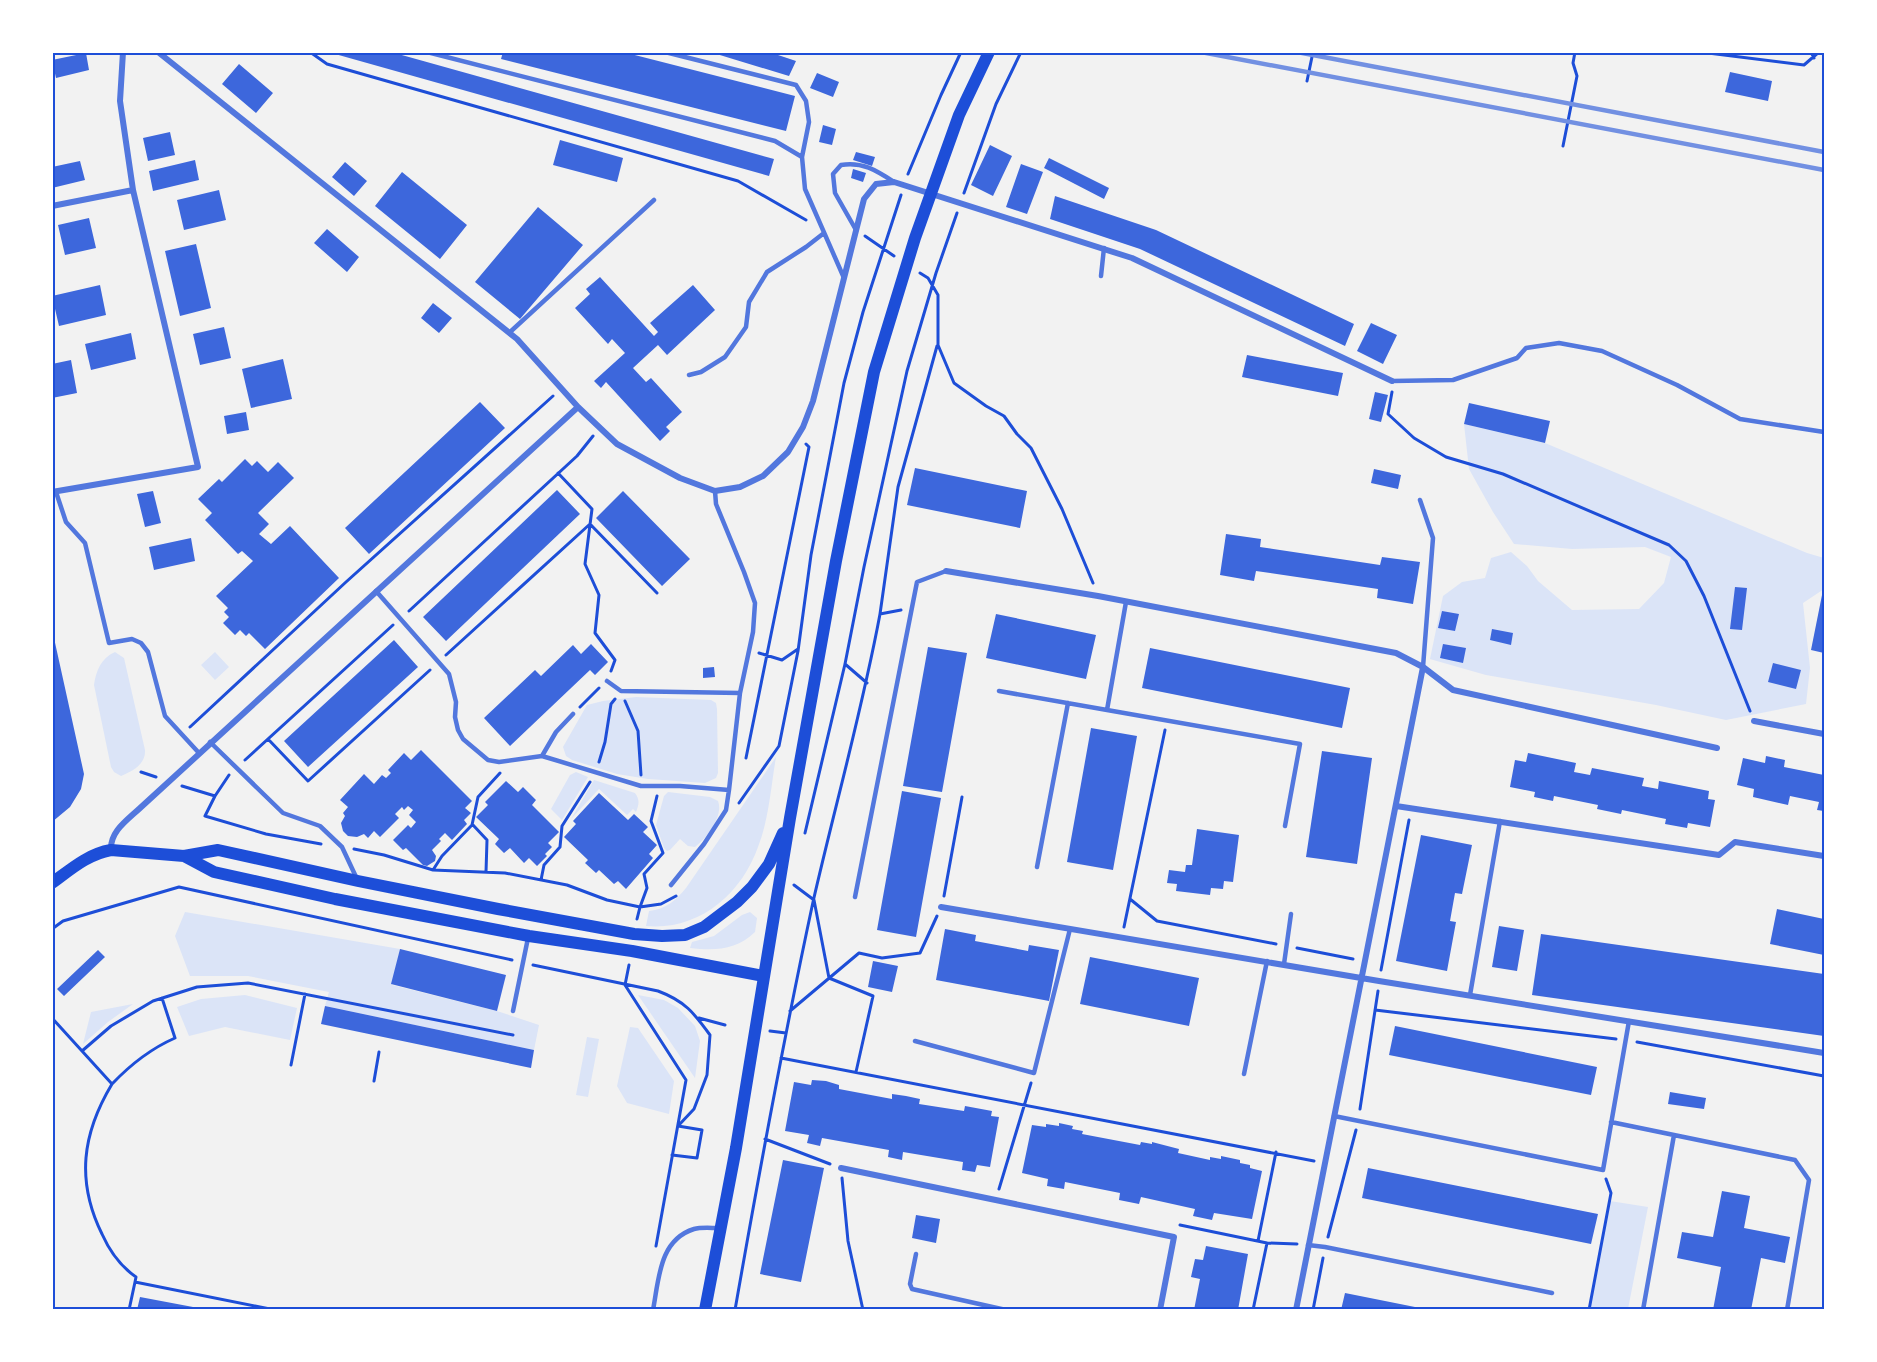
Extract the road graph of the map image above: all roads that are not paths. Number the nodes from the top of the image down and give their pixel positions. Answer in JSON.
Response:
{"nodes":[{"id":1,"x":123,"y":52,"type":"edge"},
{"id":2,"x":158,"y":52,"type":"edge"},
{"id":3,"x":427,"y":52,"type":"edge"},
{"id":4,"x":665,"y":52,"type":"edge"},
{"id":5,"x":989,"y":52,"type":"edge"},
{"id":6,"x":802,"y":157,"type":"junction"},
{"id":7,"x":894,"y":182,"type":"junction"},
{"id":8,"x":133,"y":190,"type":"junction"},
{"id":9,"x":654,"y":200,"type":"dead end"},
{"id":10,"x":52,"y":206,"type":"edge"},
{"id":11,"x":856,"y":230,"type":"junction"},
{"id":12,"x":823,"y":231,"type":"junction"},
{"id":13,"x":1104,"y":248,"type":"junction"},
{"id":14,"x":1101,"y":276,"type":"dead end"},
{"id":15,"x":844,"y":278,"type":"junction"},
{"id":16,"x":509,"y":333,"type":"junction"},
{"id":17,"x":689,"y":375,"type":"dead end"},
{"id":18,"x":1392,"y":381,"type":"joint"},
{"id":19,"x":578,"y":407,"type":"junction"},
{"id":20,"x":1824,"y":432,"type":"edge"},
{"id":21,"x":715,"y":491,"type":"junction"},
{"id":22,"x":54,"y":492,"type":"edge"},
{"id":23,"x":1420,"y":500,"type":"dead end"},
{"id":24,"x":946,"y":571,"type":"joint"},
{"id":25,"x":376,"y":591,"type":"junction"},
{"id":26,"x":1126,"y":602,"type":"junction"},
{"id":27,"x":1424,"y":667,"type":"junction"},
{"id":28,"x":607,"y":681,"type":"road end"},
{"id":29,"x":999,"y":691,"type":"dead end"},
{"id":30,"x":740,"y":693,"type":"junction"},
{"id":31,"x":1068,"y":703,"type":"junction"},
{"id":32,"x":1107,"y":710,"type":"junction"},
{"id":33,"x":573,"y":714,"type":"road end"},
{"id":34,"x":1754,"y":721,"type":"road end"},
{"id":35,"x":1824,"y":734,"type":"edge"},
{"id":36,"x":210,"y":742,"type":"junction"},
{"id":37,"x":1717,"y":748,"type":"dead end"},
{"id":38,"x":199,"y":753,"type":"junction"},
{"id":39,"x":542,"y":756,"type":"junction"},
{"id":40,"x":729,"y":790,"type":"junction"},
{"id":41,"x":1396,"y":806,"type":"junction"},
{"id":42,"x":790,"y":818,"type":"junction"},
{"id":43,"x":1500,"y":821,"type":"junction"},
{"id":44,"x":1285,"y":826,"type":"dead end"},
{"id":45,"x":111,"y":850,"type":"junction"},
{"id":46,"x":184,"y":856,"type":"junction"},
{"id":47,"x":1824,"y":856,"type":"edge"},
{"id":48,"x":1037,"y":867,"type":"dead end"},
{"id":49,"x":358,"y":882,"type":"junction"},
{"id":50,"x":52,"y":883,"type":"edge"},
{"id":51,"x":671,"y":885,"type":"dead end"},
{"id":52,"x":855,"y":897,"type":"dead end"},
{"id":53,"x":941,"y":908,"type":"road end"},
{"id":54,"x":1291,"y":914,"type":"dead end"},
{"id":55,"x":1070,"y":929,"type":"junction"},
{"id":56,"x":529,"y":936,"type":"junction"},
{"id":57,"x":1267,"y":961,"type":"junction"},
{"id":58,"x":1284,"y":964,"type":"junction"},
{"id":59,"x":764,"y":976,"type":"junction"},
{"id":60,"x":1363,"y":977,"type":"junction"},
{"id":61,"x":1470,"y":995,"type":"junction"},
{"id":62,"x":513,"y":1011,"type":"dead end"},
{"id":63,"x":1629,"y":1021,"type":"junction"},
{"id":64,"x":915,"y":1041,"type":"dead end"},
{"id":65,"x":1824,"y":1053,"type":"edge"},
{"id":66,"x":1244,"y":1074,"type":"dead end"},
{"id":67,"x":1334,"y":1116,"type":"junction"},
{"id":68,"x":1611,"y":1122,"type":"junction"},
{"id":69,"x":1674,"y":1135,"type":"junction"},
{"id":70,"x":840,"y":1168,"type":"road end"},
{"id":71,"x":721,"y":1228,"type":"junction"},
{"id":72,"x":1308,"y":1245,"type":"junction"},
{"id":73,"x":916,"y":1254,"type":"dead end"},
{"id":74,"x":1552,"y":1293,"type":"dead end"},
{"id":75,"x":653,"y":1310,"type":"edge"},
{"id":76,"x":705,"y":1310,"type":"edge"},
{"id":77,"x":1006,"y":1310,"type":"edge"},
{"id":78,"x":1160,"y":1310,"type":"edge"},
{"id":79,"x":1296,"y":1310,"type":"edge"},
{"id":80,"x":1643,"y":1310,"type":"edge"},
{"id":81,"x":1786,"y":1310,"type":"edge"}],
"edges":[{"from":1,"to":8,"type":"street"},
{"from":2,"to":16,"type":"street"},
{"from":3,"to":6,"type":"lane"},
{"from":4,"to":6,"type":"lane"},
{"from":5,"to":42,"type":"main road"},
{"from":6,"to":12,"type":"lane"},
{"from":7,"to":11,"type":"street"},
{"from":7,"to":11,"type":"lane"},
{"from":7,"to":13,"type":"street"},
{"from":8,"to":10,"type":"street"},
{"from":8,"to":22,"type":"street"},
{"from":9,"to":16,"type":"lane"},
{"from":11,"to":15,"type":"street"},
{"from":12,"to":15,"type":"lane"},
{"from":12,"to":17,"type":"lane"},
{"from":13,"to":14,"type":"lane"},
{"from":13,"to":18,"type":"street"},
{"from":15,"to":21,"type":"street"},
{"from":16,"to":19,"type":"street"},
{"from":18,"to":20,"type":"lane"},
{"from":19,"to":21,"type":"street"},
{"from":19,"to":25,"type":"street"},
{"from":21,"to":30,"type":"lane"},
{"from":22,"to":38,"type":"lane"},
{"from":23,"to":27,"type":"lane"},
{"from":24,"to":26,"type":"street"},
{"from":24,"to":52,"type":"lane"},
{"from":25,"to":36,"type":"street"},
{"from":25,"to":39,"type":"lane"},
{"from":26,"to":27,"type":"street"},
{"from":26,"to":32,"type":"lane"},
{"from":27,"to":37,"type":"street"},
{"from":27,"to":41,"type":"street"},
{"from":28,"to":30,"type":"lane"},
{"from":29,"to":31,"type":"lane"},
{"from":30,"to":40,"type":"lane"},
{"from":31,"to":32,"type":"lane"},
{"from":31,"to":48,"type":"lane"},
{"from":32,"to":44,"type":"lane"},
{"from":33,"to":39,"type":"lane"},
{"from":34,"to":35,"type":"street"},
{"from":36,"to":38,"type":"street"},
{"from":36,"to":49,"type":"lane"},
{"from":38,"to":45,"type":"street"},
{"from":39,"to":40,"type":"lane"},
{"from":40,"to":51,"type":"lane"},
{"from":41,"to":43,"type":"street"},
{"from":41,"to":60,"type":"street"},
{"from":42,"to":49,"type":"main road"},
{"from":42,"to":59,"type":"main road"},
{"from":43,"to":47,"type":"street"},
{"from":43,"to":61,"type":"lane"},
{"from":45,"to":46,"type":"main road"},
{"from":45,"to":50,"type":"main road"},
{"from":46,"to":49,"type":"main road"},
{"from":46,"to":56,"type":"main road"},
{"from":53,"to":55,"type":"street"},
{"from":54,"to":58,"type":"lane"},
{"from":55,"to":57,"type":"street"},
{"from":55,"to":64,"type":"lane"},
{"from":56,"to":59,"type":"main road"},
{"from":56,"to":62,"type":"lane"},
{"from":57,"to":58,"type":"street"},
{"from":57,"to":66,"type":"lane"},
{"from":58,"to":60,"type":"street"},
{"from":59,"to":71,"type":"main road"},
{"from":60,"to":61,"type":"street"},
{"from":60,"to":67,"type":"street"},
{"from":61,"to":63,"type":"street"},
{"from":63,"to":65,"type":"street"},
{"from":63,"to":68,"type":"lane"},
{"from":67,"to":68,"type":"lane"},
{"from":67,"to":72,"type":"street"},
{"from":68,"to":69,"type":"lane"},
{"from":69,"to":80,"type":"lane"},
{"from":69,"to":81,"type":"lane"},
{"from":70,"to":78,"type":"street"},
{"from":71,"to":75,"type":"lane"},
{"from":71,"to":76,"type":"main road"},
{"from":72,"to":74,"type":"lane"},
{"from":72,"to":79,"type":"street"},
{"from":73,"to":77,"type":"lane"}]}
